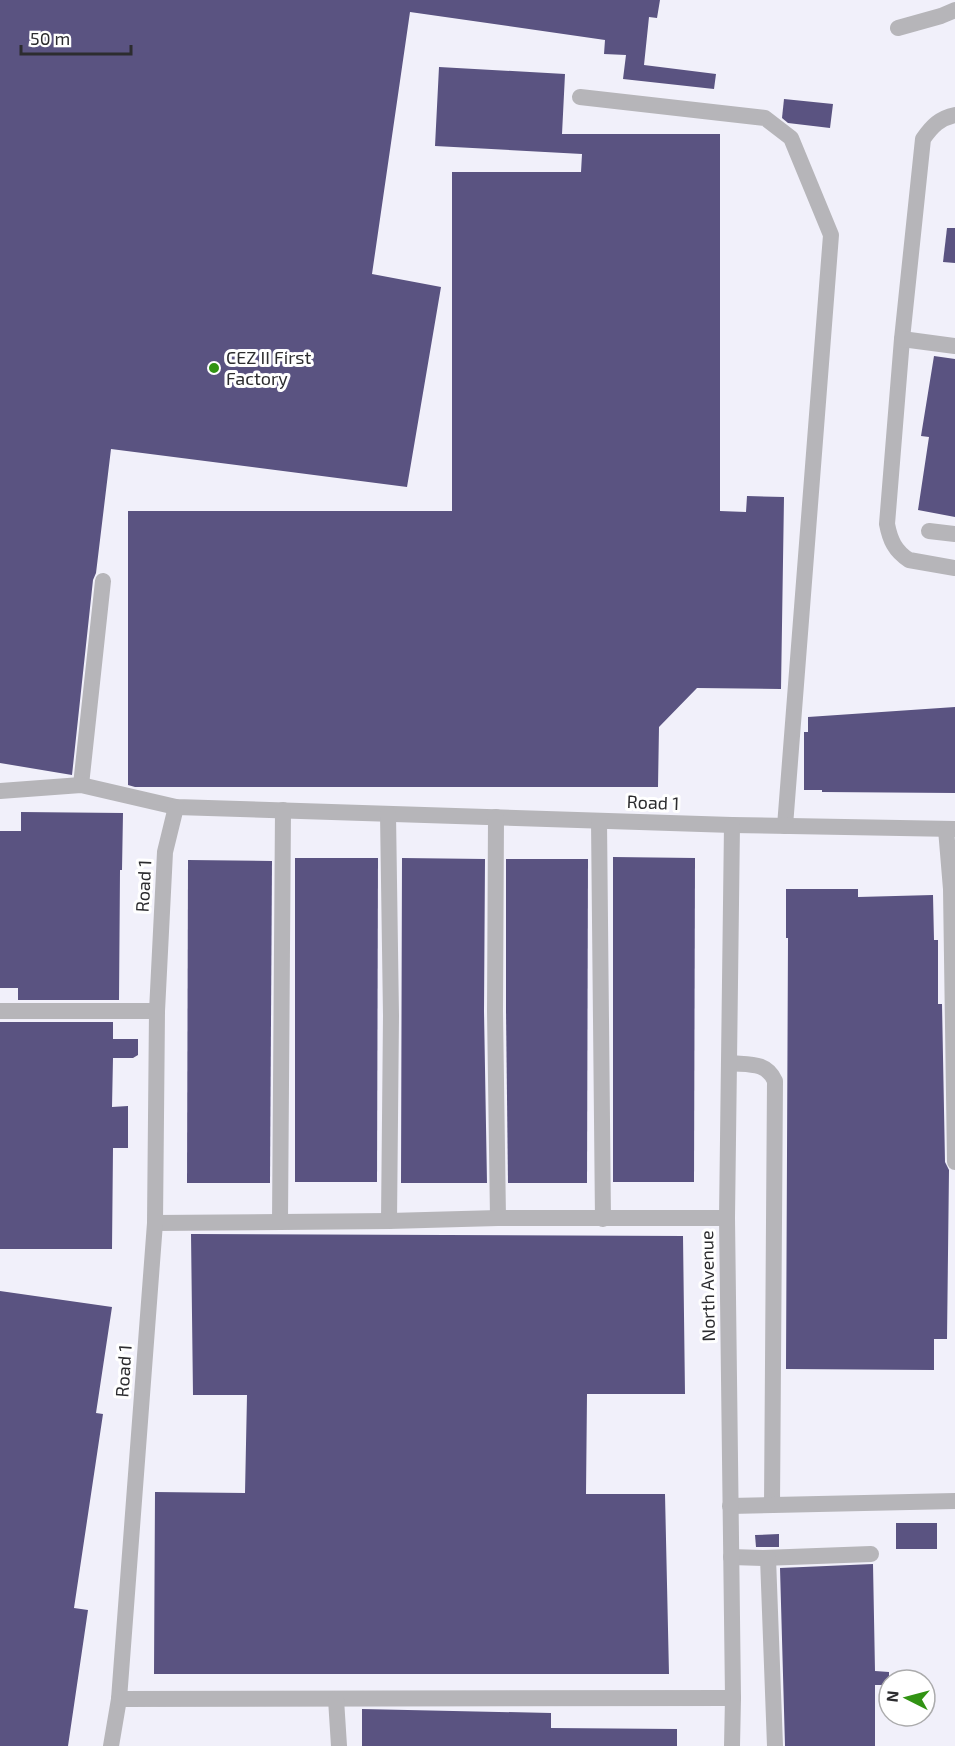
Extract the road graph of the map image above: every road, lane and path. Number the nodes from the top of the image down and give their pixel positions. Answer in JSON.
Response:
{"nodes":[{"id":1,"x":955,"y":10,"type":"edge"},
{"id":2,"x":898,"y":28,"type":"dead end"},
{"id":3,"x":580,"y":97,"type":"dead end"},
{"id":4,"x":955,"y":115,"type":"edge"},
{"id":5,"x":902,"y":339,"type":"junction"},
{"id":6,"x":955,"y":346,"type":"edge"},
{"id":7,"x":929,"y":531,"type":"dead end"},
{"id":8,"x":955,"y":534,"type":"edge"},
{"id":9,"x":955,"y":568,"type":"edge"},
{"id":10,"x":103,"y":581,"type":"dead end"},
{"id":11,"x":81,"y":785,"type":"junction"},
{"id":12,"x":0,"y":791,"type":"edge"},
{"id":13,"x":176,"y":807,"type":"junction"},
{"id":14,"x":283,"y":810,"type":"junction"},
{"id":15,"x":388,"y":814,"type":"junction"},
{"id":16,"x":496,"y":818,"type":"junction"},
{"id":17,"x":599,"y":821,"type":"junction"},
{"id":18,"x":732,"y":825,"type":"junction"},
{"id":19,"x":785,"y":826,"type":"junction"},
{"id":20,"x":951,"y":829,"type":"edge"},
{"id":21,"x":0,"y":1011,"type":"edge"},
{"id":22,"x":157,"y":1011,"type":"junction"},
{"id":23,"x":729,"y":1063,"type":"junction"},
{"id":24,"x":955,"y":1162,"type":"edge"},
{"id":25,"x":498,"y":1218,"type":"junction"},
{"id":26,"x":727,"y":1218,"type":"junction"},
{"id":27,"x":603,"y":1219,"type":"junction"},
{"id":28,"x":389,"y":1221,"type":"junction"},
{"id":29,"x":280,"y":1222,"type":"junction"},
{"id":30,"x":155,"y":1223,"type":"junction"},
{"id":31,"x":955,"y":1501,"type":"edge"},
{"id":32,"x":772,"y":1505,"type":"junction"},
{"id":33,"x":730,"y":1506,"type":"junction"},
{"id":34,"x":871,"y":1554,"type":"dead end"},
{"id":35,"x":731,"y":1557,"type":"junction"},
{"id":36,"x":768,"y":1558,"type":"junction"},
{"id":37,"x":336,"y":1698,"type":"junction"},
{"id":38,"x":733,"y":1698,"type":"junction"},
{"id":39,"x":119,"y":1699,"type":"junction"},
{"id":40,"x":111,"y":1746,"type":"edge"},
{"id":41,"x":339,"y":1746,"type":"edge"},
{"id":42,"x":732,"y":1746,"type":"edge"},
{"id":43,"x":776,"y":1746,"type":"edge"}],
"edges":[{"from":1,"to":2,"type":"street"},
{"from":3,"to":19,"type":"street"},
{"from":4,"to":5,"type":"street"},
{"from":5,"to":6,"type":"street"},
{"from":5,"to":9,"type":"street"},
{"from":7,"to":8,"type":"street"},
{"from":10,"to":11,"type":"street"},
{"from":11,"to":12,"type":"street"},
{"from":11,"to":13,"type":"street"},
{"from":13,"to":14,"type":"street","name":"Road 1"},
{"from":13,"to":22,"type":"street","name":"Road 1"},
{"from":14,"to":15,"type":"street","name":"Road 1"},
{"from":14,"to":29,"type":"street"},
{"from":15,"to":16,"type":"street","name":"Road 1"},
{"from":15,"to":28,"type":"street"},
{"from":16,"to":17,"type":"street","name":"Road 1"},
{"from":16,"to":25,"type":"street"},
{"from":17,"to":18,"type":"street","name":"Road 1"},
{"from":17,"to":27,"type":"street"},
{"from":18,"to":19,"type":"street","name":"Road 1"},
{"from":18,"to":23,"type":"street","name":"North Avenue"},
{"from":19,"to":20,"type":"street","name":"Road 1"},
{"from":20,"to":24,"type":"street"},
{"from":21,"to":22,"type":"street"},
{"from":22,"to":30,"type":"street","name":"Road 1"},
{"from":23,"to":26,"type":"street","name":"North Avenue"},
{"from":23,"to":32,"type":"street"},
{"from":25,"to":27,"type":"street"},
{"from":25,"to":28,"type":"street"},
{"from":26,"to":27,"type":"street"},
{"from":26,"to":33,"type":"street","name":"North Avenue"},
{"from":28,"to":29,"type":"street"},
{"from":29,"to":30,"type":"street"},
{"from":30,"to":39,"type":"street","name":"Road 1"},
{"from":31,"to":32,"type":"street"},
{"from":32,"to":33,"type":"street"},
{"from":33,"to":35,"type":"street","name":"North Avenue"},
{"from":34,"to":36,"type":"street"},
{"from":35,"to":36,"type":"street"},
{"from":35,"to":38,"type":"street","name":"North Avenue"},
{"from":36,"to":43,"type":"street"},
{"from":37,"to":38,"type":"street"},
{"from":37,"to":39,"type":"street"},
{"from":37,"to":41,"type":"street"},
{"from":38,"to":42,"type":"street","name":"North Avenue"},
{"from":39,"to":40,"type":"street","name":"Road 1"}]}
